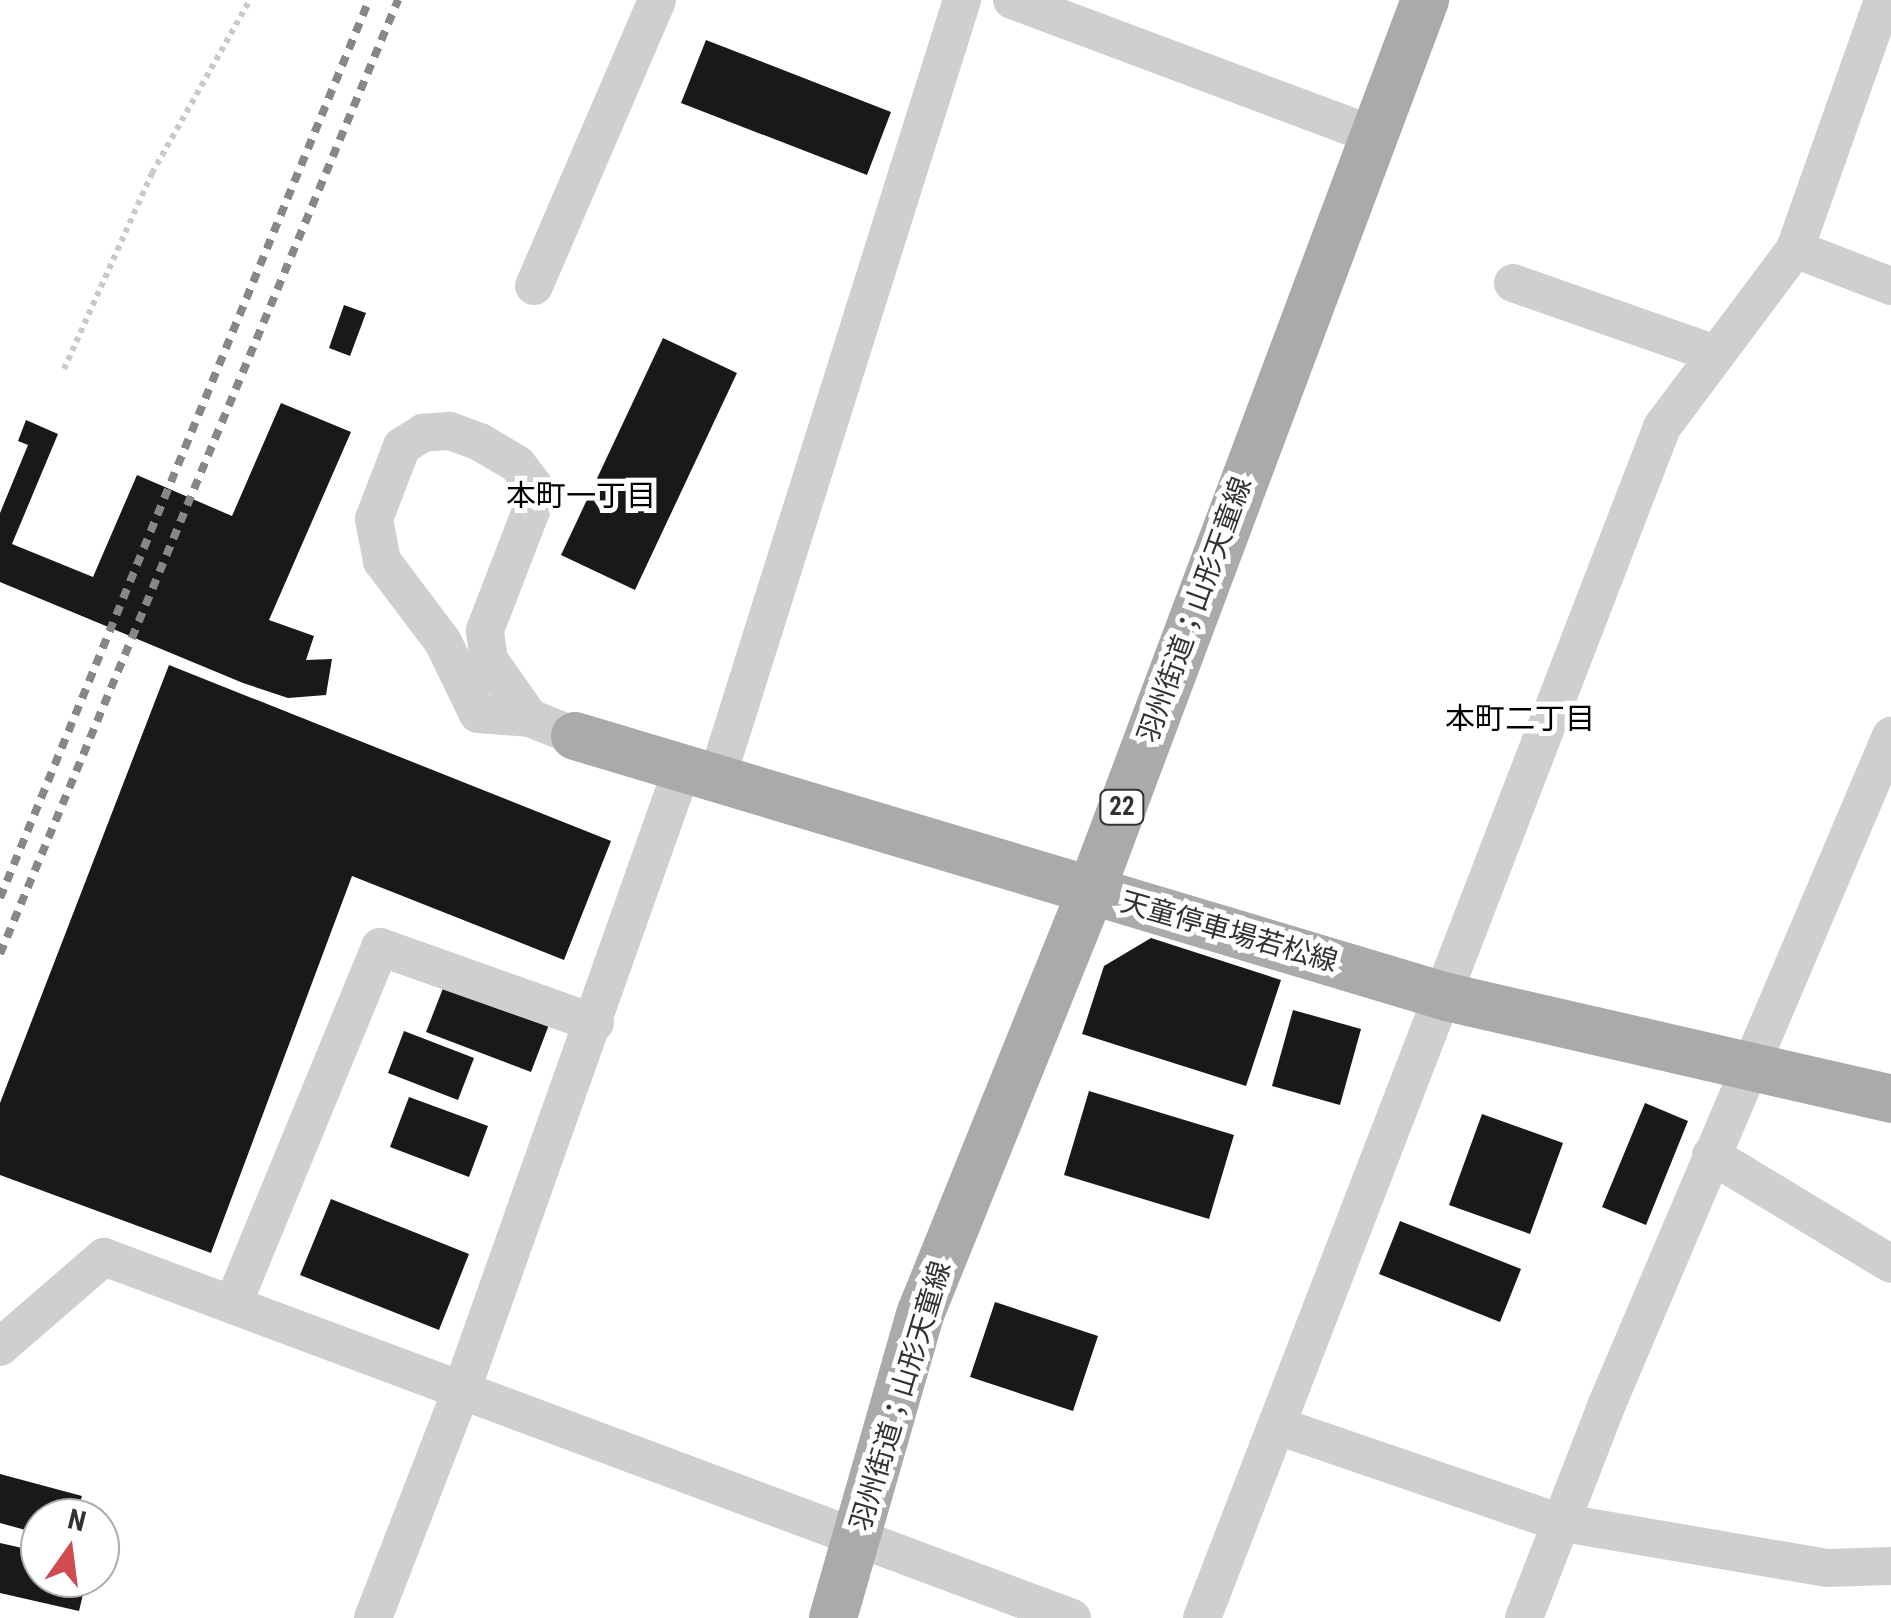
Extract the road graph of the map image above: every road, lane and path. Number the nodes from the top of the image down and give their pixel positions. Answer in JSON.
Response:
{"nodes":[{"id":1,"x":250,"y":0,"type":"edge"},
{"id":2,"x":658,"y":0,"type":"edge"},
{"id":3,"x":962,"y":0,"type":"edge"},
{"id":4,"x":1012,"y":0,"type":"edge"},
{"id":5,"x":1425,"y":0,"type":"edge"},
{"id":6,"x":1883,"y":0,"type":"edge"},
{"id":7,"x":1374,"y":136,"type":"junction"},
{"id":8,"x":1796,"y":249,"type":"junction"},
{"id":9,"x":1514,"y":283,"type":"dead end"},
{"id":10,"x":534,"y":286,"type":"dead end"},
{"id":11,"x":1891,"y":286,"type":"edge"},
{"id":12,"x":1716,"y":354,"type":"junction"},
{"id":13,"x":64,"y":368,"type":"dead end"},
{"id":14,"x":530,"y":718,"type":"junction"},
{"id":15,"x":576,"y":736,"type":"joint"},
{"id":16,"x":1889,"y":745,"type":"edge"},
{"id":17,"x":699,"y":773,"type":"junction"},
{"id":18,"x":1090,"y":892,"type":"junction"},
{"id":19,"x":1447,"y":997,"type":"junction"},
{"id":20,"x":595,"y":1023,"type":"junction"},
{"id":21,"x":1749,"y":1070,"type":"junction"},
{"id":22,"x":1891,"y":1099,"type":"edge"},
{"id":23,"x":1711,"y":1155,"type":"junction"},
{"id":24,"x":1891,"y":1264,"type":"edge"},
{"id":25,"x":233,"y":1304,"type":"junction"},
{"id":26,"x":0,"y":1347,"type":"edge"},
{"id":27,"x":462,"y":1389,"type":"junction"},
{"id":28,"x":1278,"y":1426,"type":"junction"},
{"id":29,"x":1558,"y":1522,"type":"junction"},
{"id":30,"x":858,"y":1535,"type":"junction"},
{"id":31,"x":1891,"y":1566,"type":"edge"},
{"id":32,"x":373,"y":1618,"type":"edge"},
{"id":33,"x":833,"y":1618,"type":"edge"},
{"id":34,"x":1072,"y":1618,"type":"edge"},
{"id":35,"x":1202,"y":1618,"type":"edge"},
{"id":36,"x":1524,"y":1618,"type":"edge"}],
"edges":[{"from":1,"to":13,"type":"path"},
{"from":2,"to":10,"type":"street"},
{"from":3,"to":17,"type":"street"},
{"from":4,"to":7,"type":"street"},
{"from":5,"to":7,"type":"main road","name":"羽州街道；山形天童線","number":"22"},
{"from":6,"to":8,"type":"street"},
{"from":7,"to":18,"type":"main road","name":"羽州街道；山形天童線","number":"22"},
{"from":8,"to":11,"type":"street"},
{"from":8,"to":12,"type":"street"},
{"from":9,"to":12,"type":"street"},
{"from":12,"to":19,"type":"street"},
{"from":14,"to":14,"type":"street"},
{"from":14,"to":15,"type":"street"},
{"from":15,"to":17,"type":"main road","name":"天童停車場若松線"},
{"from":16,"to":21,"type":"street"},
{"from":17,"to":18,"type":"main road","name":"天童停車場若松線"},
{"from":17,"to":20,"type":"street"},
{"from":18,"to":19,"type":"main road","name":"天童停車場若松線"},
{"from":18,"to":30,"type":"main road","name":"羽州街道；山形天童線","number":"22"},
{"from":19,"to":21,"type":"main road","name":"天童停車場若松線"},
{"from":19,"to":28,"type":"street"},
{"from":20,"to":25,"type":"street"},
{"from":20,"to":27,"type":"street"},
{"from":21,"to":22,"type":"main road","name":"天童停車場若松線"},
{"from":21,"to":23,"type":"street"},
{"from":23,"to":24,"type":"street"},
{"from":23,"to":29,"type":"street"},
{"from":25,"to":26,"type":"street"},
{"from":25,"to":27,"type":"street"},
{"from":27,"to":30,"type":"street"},
{"from":27,"to":32,"type":"street"},
{"from":28,"to":29,"type":"street"},
{"from":28,"to":35,"type":"street"},
{"from":29,"to":31,"type":"street"},
{"from":29,"to":36,"type":"street"},
{"from":30,"to":33,"type":"main road","name":"羽州街道；山形天童線","number":"22"},
{"from":30,"to":34,"type":"street"}]}
